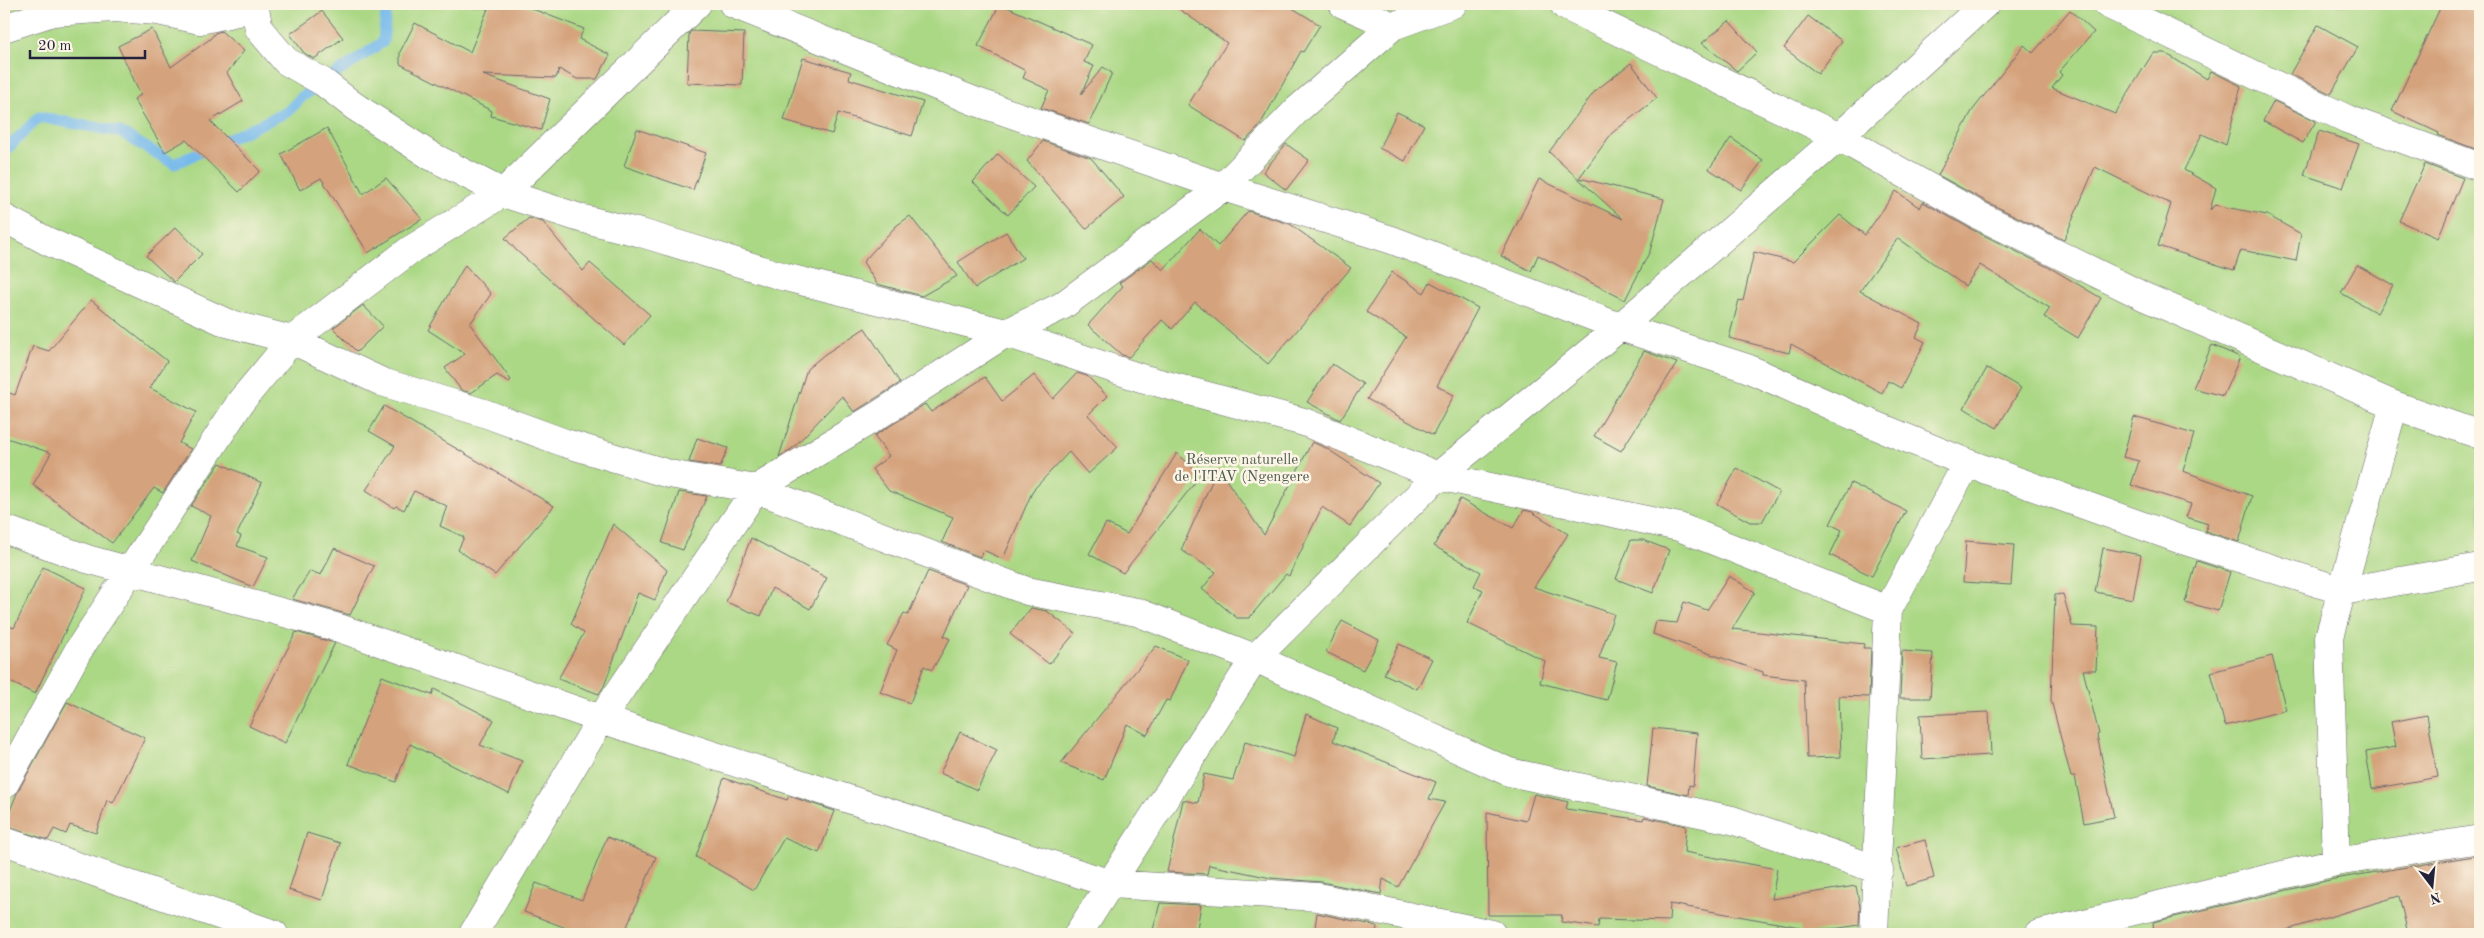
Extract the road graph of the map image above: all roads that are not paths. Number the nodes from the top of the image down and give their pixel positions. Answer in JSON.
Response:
{"nodes":[{"id":1,"x":244,"y":4,"type":"edge"},
{"id":2,"x":254,"y":4,"type":"edge"},
{"id":3,"x":697,"y":4,"type":"edge"},
{"id":4,"x":733,"y":4,"type":"edge"},
{"id":5,"x":1342,"y":4,"type":"edge"},
{"id":6,"x":1453,"y":4,"type":"edge"},
{"id":7,"x":1567,"y":4,"type":"edge"},
{"id":8,"x":1985,"y":4,"type":"edge"},
{"id":9,"x":2107,"y":4,"type":"edge"},
{"id":10,"x":1393,"y":26,"type":"junction"},
{"id":11,"x":4,"y":28,"type":"edge"},
{"id":12,"x":1839,"y":137,"type":"junction"},
{"id":13,"x":2480,"y":167,"type":"edge"},
{"id":14,"x":1224,"y":187,"type":"junction"},
{"id":15,"x":503,"y":193,"type":"junction"},
{"id":16,"x":4,"y":218,"type":"edge"},
{"id":17,"x":1620,"y":327,"type":"junction"},
{"id":18,"x":1006,"y":333,"type":"junction"},
{"id":19,"x":292,"y":340,"type":"junction"},
{"id":20,"x":2394,"y":405,"type":"junction"},
{"id":21,"x":2480,"y":434,"type":"edge"},
{"id":22,"x":1967,"y":463,"type":"junction"},
{"id":23,"x":1438,"y":476,"type":"junction"},
{"id":24,"x":756,"y":490,"type":"junction"},
{"id":25,"x":4,"y":529,"type":"edge"},
{"id":26,"x":2480,"y":567,"type":"edge"},
{"id":27,"x":131,"y":571,"type":"junction"},
{"id":28,"x":2343,"y":591,"type":"junction"},
{"id":29,"x":1888,"y":610,"type":"junction"},
{"id":30,"x":1255,"y":658,"type":"junction"},
{"id":31,"x":601,"y":719,"type":"junction"},
{"id":32,"x":4,"y":785,"type":"edge"},
{"id":33,"x":2480,"y":839,"type":"edge"},
{"id":34,"x":4,"y":841,"type":"edge"},
{"id":35,"x":2336,"y":862,"type":"junction"},
{"id":36,"x":1879,"y":870,"type":"junction"},
{"id":37,"x":1111,"y":884,"type":"junction"},
{"id":38,"x":274,"y":934,"type":"edge"},
{"id":39,"x":473,"y":934,"type":"edge"},
{"id":40,"x":1078,"y":934,"type":"edge"},
{"id":41,"x":1492,"y":934,"type":"edge"},
{"id":42,"x":1874,"y":934,"type":"edge"},
{"id":43,"x":2039,"y":934,"type":"edge"}],
"edges":[{"from":1,"to":11,"type":"street"},
{"from":2,"to":15,"type":"street"},
{"from":3,"to":15,"type":"street"},
{"from":4,"to":14,"type":"street"},
{"from":5,"to":10,"type":"street"},
{"from":6,"to":10,"type":"street"},
{"from":7,"to":12,"type":"street"},
{"from":8,"to":12,"type":"street"},
{"from":9,"to":13,"type":"street"},
{"from":10,"to":14,"type":"street"},
{"from":12,"to":17,"type":"street"},
{"from":12,"to":20,"type":"street"},
{"from":14,"to":17,"type":"street"},
{"from":14,"to":18,"type":"street"},
{"from":15,"to":18,"type":"street"},
{"from":15,"to":19,"type":"street"},
{"from":16,"to":19,"type":"street"},
{"from":17,"to":22,"type":"street"},
{"from":17,"to":23,"type":"street"},
{"from":18,"to":23,"type":"street"},
{"from":18,"to":24,"type":"street"},
{"from":19,"to":24,"type":"street"},
{"from":19,"to":27,"type":"street"},
{"from":20,"to":21,"type":"street"},
{"from":20,"to":28,"type":"street"},
{"from":22,"to":28,"type":"street"},
{"from":22,"to":29,"type":"street"},
{"from":23,"to":29,"type":"street"},
{"from":23,"to":30,"type":"street"},
{"from":24,"to":30,"type":"street"},
{"from":24,"to":31,"type":"street"},
{"from":25,"to":27,"type":"street"},
{"from":26,"to":28,"type":"street"},
{"from":27,"to":31,"type":"street"},
{"from":27,"to":32,"type":"street"},
{"from":28,"to":35,"type":"street"},
{"from":29,"to":36,"type":"street"},
{"from":30,"to":36,"type":"street"},
{"from":30,"to":37,"type":"street"},
{"from":31,"to":37,"type":"street"},
{"from":31,"to":39,"type":"street"},
{"from":33,"to":35,"type":"street"},
{"from":34,"to":38,"type":"street"},
{"from":35,"to":43,"type":"street"},
{"from":36,"to":42,"type":"street"},
{"from":37,"to":40,"type":"street"},
{"from":37,"to":41,"type":"street"}]}
